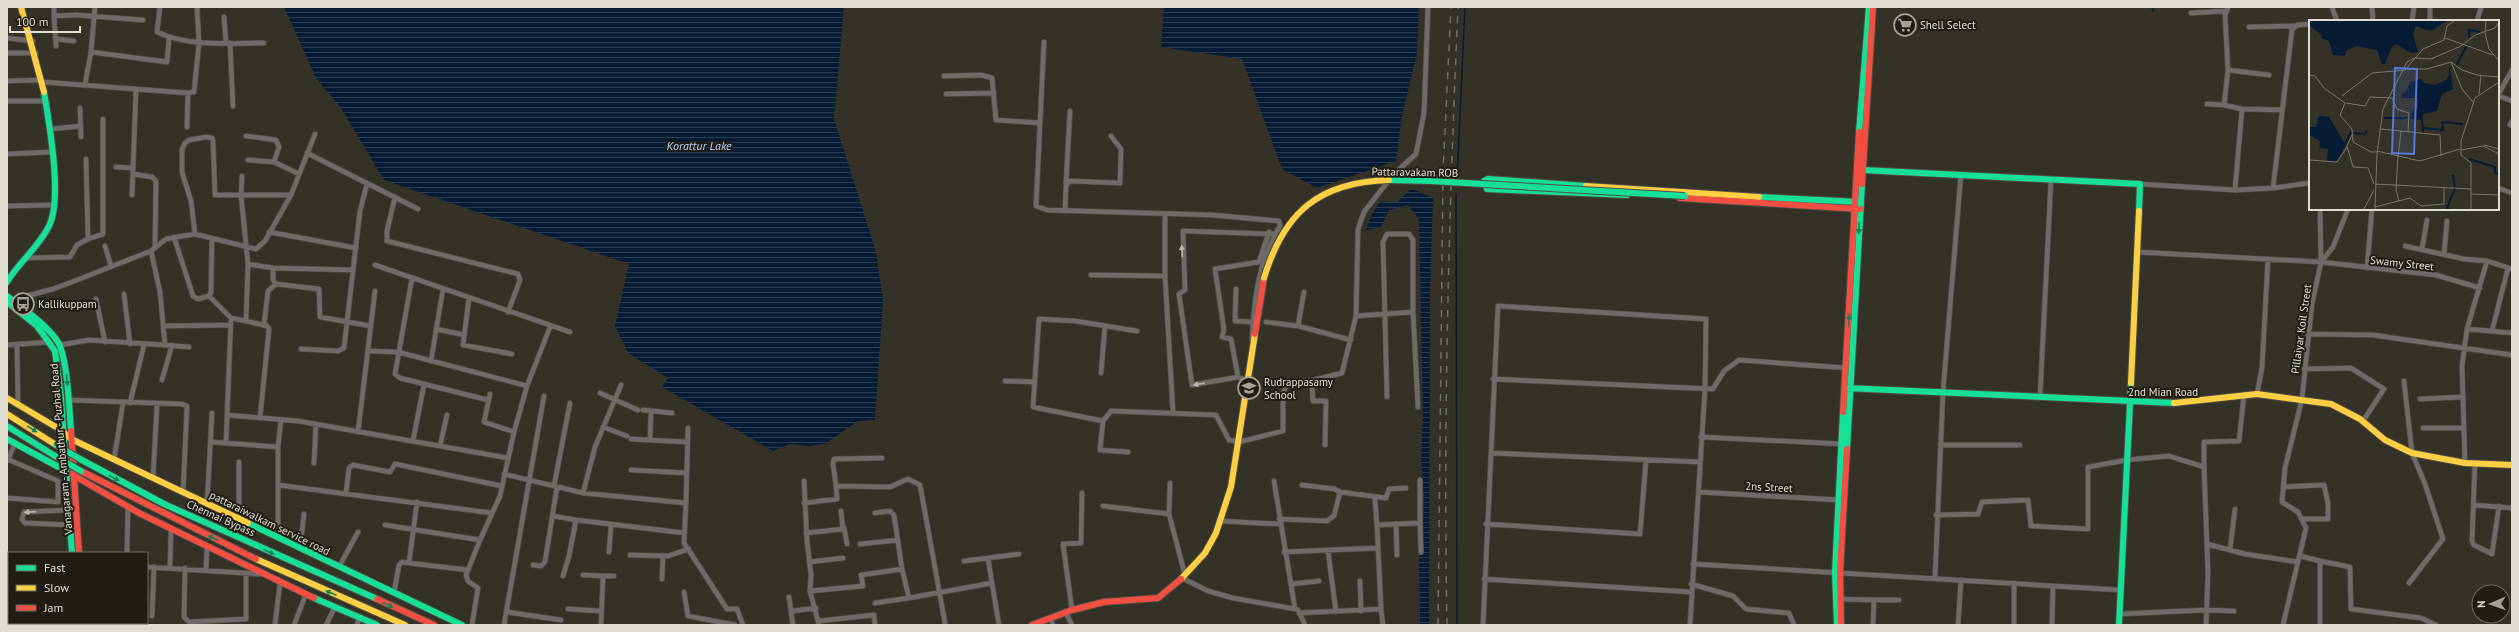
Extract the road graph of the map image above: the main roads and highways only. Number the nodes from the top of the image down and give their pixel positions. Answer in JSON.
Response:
{"nodes":[{"id":1,"x":21,"y":7,"type":"edge"},
{"id":2,"x":1869,"y":7,"type":"edge"},
{"id":3,"x":1873,"y":7,"type":"edge"},
{"id":4,"x":1862,"y":170,"type":"junction"},
{"id":5,"x":1709,"y":197,"type":"junction"},
{"id":6,"x":1857,"y":205,"type":"junction"},
{"id":7,"x":7,"y":282,"type":"edge"},
{"id":8,"x":8,"y":300,"type":"edge"},
{"id":9,"x":1848,"y":388,"type":"junction"},
{"id":10,"x":7,"y":398,"type":"edge"},
{"id":11,"x":2130,"y":402,"type":"junction"},
{"id":12,"x":7,"y":414,"type":"edge"},
{"id":13,"x":7,"y":426,"type":"edge"},
{"id":14,"x":62,"y":431,"type":"junction"},
{"id":15,"x":7,"y":439,"type":"edge"},
{"id":16,"x":71,"y":439,"type":"junction"},
{"id":17,"x":2512,"y":465,"type":"edge"},
{"id":18,"x":66,"y":471,"type":"junction"},
{"id":19,"x":73,"y":475,"type":"junction"},
{"id":20,"x":72,"y":552,"type":"edge"},
{"id":21,"x":79,"y":552,"type":"edge"},
{"id":22,"x":1837,"y":572,"type":"junction"},
{"id":23,"x":1052,"y":622,"type":"edge"},
{"id":24,"x":377,"y":625,"type":"edge"},
{"id":25,"x":405,"y":625,"type":"edge"},
{"id":26,"x":434,"y":625,"type":"edge"},
{"id":27,"x":462,"y":625,"type":"edge"},
{"id":28,"x":1032,"y":625,"type":"edge"},
{"id":29,"x":1837,"y":625,"type":"edge"},
{"id":30,"x":1841,"y":625,"type":"edge"},
{"id":31,"x":2119,"y":625,"type":"edge"}],
"edges":[{"from":1,"to":7,"type":"main road"},
{"from":2,"to":6,"type":"main road"},
{"from":3,"to":4,"type":"main road"},
{"from":4,"to":6,"type":"main road"},
{"from":4,"to":11,"type":"main road"},
{"from":5,"to":5,"type":"main road"},
{"from":5,"to":6,"type":"main road"},
{"from":5,"to":23,"type":"main road","name":"Pattaravakam ROB","bridge":true},
{"from":6,"to":9,"type":"main road","one_way":true},
{"from":9,"to":6,"type":"main road","one_way":true},
{"from":8,"to":14,"type":"main road"},
{"from":8,"to":16,"type":"main road","name":"Vanagaram - Ambathur - Puzhal Road","one_way":true},
{"from":9,"to":11,"type":"main road","name":"2nd Mian Road"},
{"from":9,"to":22,"type":"main road"},
{"from":9,"to":22,"type":"main road"},
{"from":10,"to":14,"type":"main road","name":"pattaraiwalkam service road"},
{"from":11,"to":17,"type":"main road","name":"2nd Mian Road"},
{"from":11,"to":31,"type":"main road"},
{"from":12,"to":26,"type":"main road","name":"Chennai Bypass","one_way":true,"bridge":true},
{"from":25,"to":13,"type":"main road","name":"Chennai Bypass","one_way":true,"bridge":true},
{"from":14,"to":16,"type":"main road","name":"pattaraiwalkam service road"},
{"from":14,"to":18,"type":"main road"},
{"from":15,"to":18,"type":"main road"},
{"from":16,"to":19,"type":"main road","name":"Vanagaram - Ambathur - Puzhal Road"},
{"from":16,"to":27,"type":"main road","name":"pattaraiwalkam service road"},
{"from":18,"to":20,"type":"main road"},
{"from":19,"to":21,"type":"main road","name":"Vanagaram - Ambathur - Puzhal Road"},
{"from":19,"to":24,"type":"main road"},
{"from":22,"to":29,"type":"main road"},
{"from":22,"to":30,"type":"main road"},
{"from":23,"to":28,"type":"main road","name":"Pattaravakam ROB"}]}
